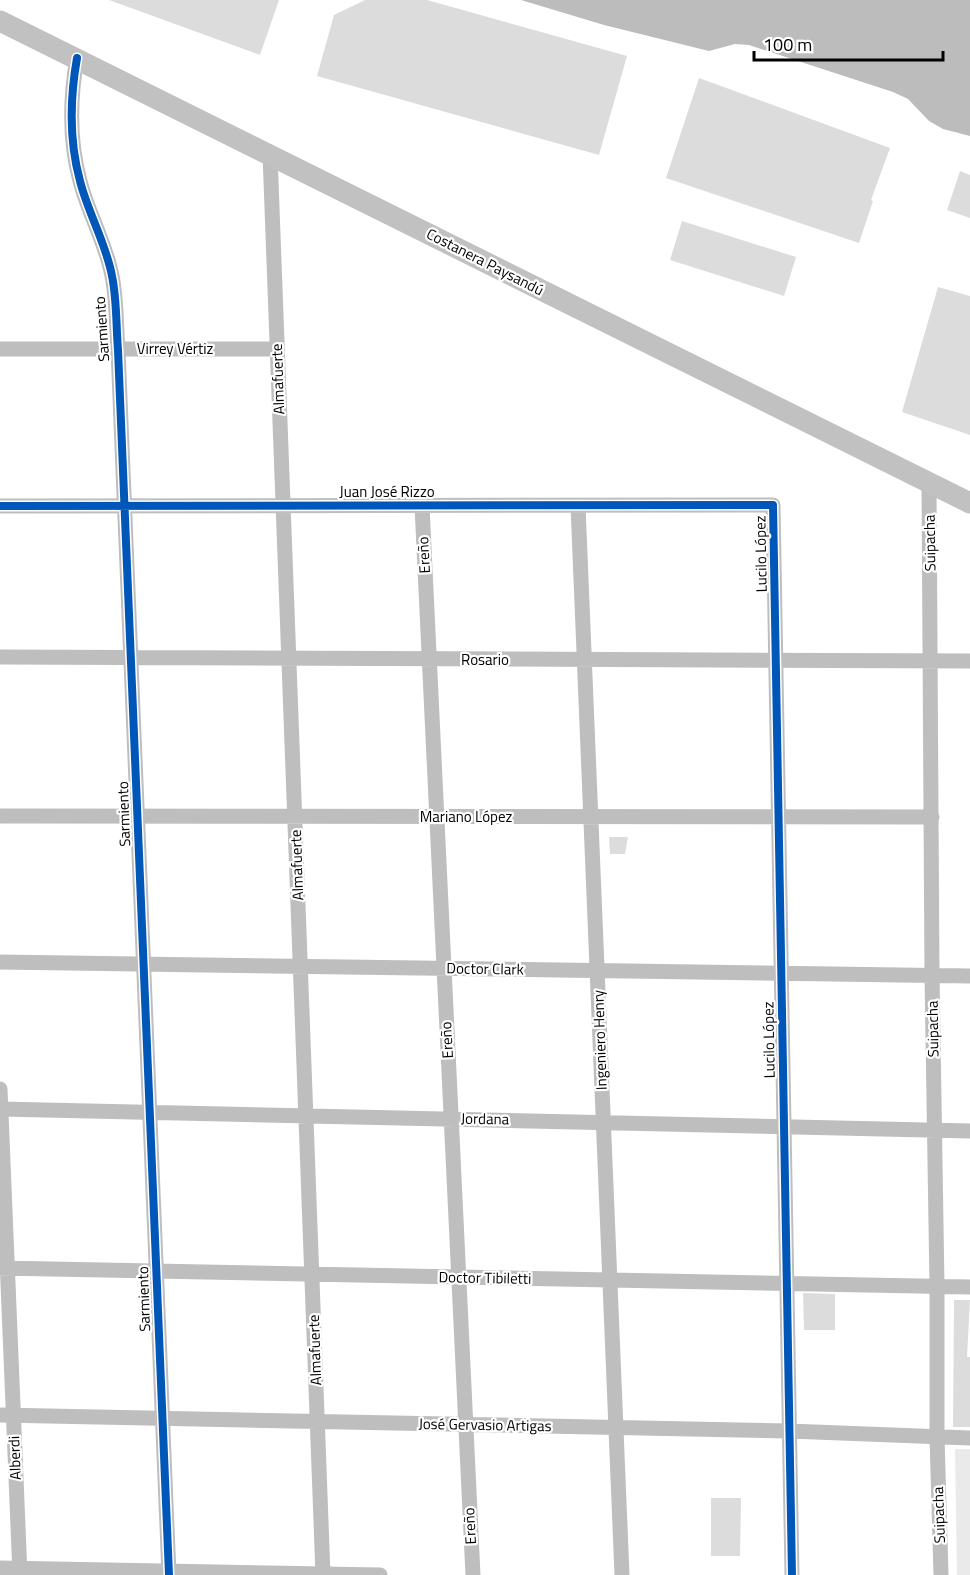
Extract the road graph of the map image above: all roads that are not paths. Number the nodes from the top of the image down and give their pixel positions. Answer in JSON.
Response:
{"nodes":[{"id":1,"x":0,"y":21,"type":"edge"},
{"id":2,"x":77,"y":58,"type":"junction"},
{"id":3,"x":270,"y":154,"type":"junction"},
{"id":4,"x":0,"y":349,"type":"edge"},
{"id":5,"x":277,"y":349,"type":"junction"},
{"id":6,"x":118,"y":350,"type":"junction"},
{"id":7,"x":929,"y":484,"type":"junction"},
{"id":8,"x":970,"y":504,"type":"edge"},
{"id":9,"x":773,"y":505,"type":"joint"},
{"id":10,"x":0,"y":506,"type":"edge"},
{"id":11,"x":123,"y":506,"type":"junction"},
{"id":12,"x":283,"y":506,"type":"junction"},
{"id":13,"x":422,"y":506,"type":"junction"},
{"id":14,"x":578,"y":506,"type":"junction"},
{"id":15,"x":0,"y":657,"type":"edge"},
{"id":16,"x":131,"y":659,"type":"junction"},
{"id":17,"x":289,"y":659,"type":"junction"},
{"id":18,"x":429,"y":659,"type":"junction"},
{"id":19,"x":584,"y":660,"type":"junction"},
{"id":20,"x":776,"y":660,"type":"junction"},
{"id":21,"x":931,"y":661,"type":"junction"},
{"id":22,"x":970,"y":661,"type":"edge"},
{"id":23,"x":0,"y":816,"type":"edge"},
{"id":24,"x":137,"y":816,"type":"junction"},
{"id":25,"x":295,"y":816,"type":"junction"},
{"id":26,"x":437,"y":817,"type":"junction"},
{"id":27,"x":591,"y":817,"type":"junction"},
{"id":28,"x":779,"y":817,"type":"junction"},
{"id":29,"x":932,"y":817,"type":"junction"},
{"id":30,"x":0,"y":962,"type":"edge"},
{"id":31,"x":144,"y":963,"type":"junction"},
{"id":32,"x":300,"y":966,"type":"junction"},
{"id":33,"x":444,"y":968,"type":"junction"},
{"id":34,"x":597,"y":970,"type":"junction"},
{"id":35,"x":781,"y":973,"type":"junction"},
{"id":36,"x":932,"y":975,"type":"junction"},
{"id":37,"x":970,"y":976,"type":"edge"},
{"id":38,"x":0,"y":1089,"type":"edge"},
{"id":39,"x":0,"y":1109,"type":"edge"},
{"id":40,"x":150,"y":1112,"type":"junction"},
{"id":41,"x":306,"y":1115,"type":"junction"},
{"id":42,"x":451,"y":1118,"type":"junction"},
{"id":43,"x":603,"y":1122,"type":"junction"},
{"id":44,"x":784,"y":1125,"type":"junction"},
{"id":45,"x":934,"y":1129,"type":"junction"},
{"id":46,"x":970,"y":1131,"type":"edge"},
{"id":47,"x":4,"y":1268,"type":"edge"},
{"id":48,"x":156,"y":1271,"type":"junction"},
{"id":49,"x":312,"y":1274,"type":"junction"},
{"id":50,"x":459,"y":1277,"type":"junction"},
{"id":51,"x":609,"y":1280,"type":"junction"},
{"id":52,"x":787,"y":1283,"type":"junction"},
{"id":53,"x":937,"y":1286,"type":"junction"},
{"id":54,"x":970,"y":1287,"type":"edge"},
{"id":55,"x":7,"y":1415,"type":"edge"},
{"id":56,"x":162,"y":1419,"type":"junction"},
{"id":57,"x":317,"y":1422,"type":"junction"},
{"id":58,"x":466,"y":1425,"type":"junction"},
{"id":59,"x":616,"y":1428,"type":"junction"},
{"id":60,"x":789,"y":1431,"type":"junction"},
{"id":61,"x":937,"y":1437,"type":"junction"},
{"id":62,"x":970,"y":1438,"type":"edge"},
{"id":63,"x":0,"y":1568,"type":"edge"},
{"id":64,"x":20,"y":1571,"type":"edge"},
{"id":65,"x":169,"y":1573,"type":"edge"},
{"id":66,"x":323,"y":1574,"type":"edge"},
{"id":67,"x":380,"y":1575,"type":"edge"},
{"id":68,"x":473,"y":1575,"type":"edge"},
{"id":69,"x":622,"y":1575,"type":"edge"},
{"id":70,"x":792,"y":1575,"type":"edge"},
{"id":71,"x":941,"y":1575,"type":"edge"}],
"edges":[{"from":1,"to":2,"type":"main road","name":"Costanera Paysandú"},
{"from":2,"to":3,"type":"main road","name":"Costanera Paysandú"},
{"from":2,"to":6,"type":"street","name":"Sarmiento"},
{"from":3,"to":5,"type":"street","name":"Almafuerte"},
{"from":3,"to":7,"type":"main road","name":"Costanera Paysandú"},
{"from":4,"to":6,"type":"street","name":"Virrey Vértiz"},
{"from":5,"to":6,"type":"street","name":"Virrey Vértiz"},
{"from":5,"to":12,"type":"street","name":"Almafuerte"},
{"from":6,"to":11,"type":"street","name":"Sarmiento"},
{"from":7,"to":8,"type":"main road","name":"Costanera Paysandú"},
{"from":7,"to":21,"type":"street","name":"Suipacha"},
{"from":9,"to":14,"type":"street","name":"Juan José Rizzo"},
{"from":9,"to":20,"type":"street","name":"Lucilo López"},
{"from":10,"to":11,"type":"street","name":"Juan José Rizzo"},
{"from":11,"to":12,"type":"street","name":"Juan José Rizzo"},
{"from":11,"to":16,"type":"street","name":"Sarmiento"},
{"from":12,"to":13,"type":"street","name":"Juan José Rizzo"},
{"from":12,"to":17,"type":"street","name":"Almafuerte"},
{"from":13,"to":14,"type":"street","name":"Juan José Rizzo"},
{"from":13,"to":18,"type":"street","name":"Ereño"},
{"from":14,"to":19,"type":"street","name":"Ingeniero Henry"},
{"from":15,"to":16,"type":"street","name":"Rosario"},
{"from":16,"to":17,"type":"street","name":"Rosario"},
{"from":16,"to":24,"type":"street","name":"Sarmiento"},
{"from":17,"to":18,"type":"street","name":"Rosario"},
{"from":17,"to":25,"type":"street","name":"Almafuerte"},
{"from":18,"to":19,"type":"street","name":"Rosario"},
{"from":18,"to":26,"type":"street","name":"Ereño"},
{"from":19,"to":20,"type":"street","name":"Rosario"},
{"from":19,"to":27,"type":"street","name":"Ingeniero Henry"},
{"from":20,"to":21,"type":"street","name":"Rosario"},
{"from":20,"to":28,"type":"street","name":"Lucilo López"},
{"from":21,"to":22,"type":"street","name":"Rosario"},
{"from":21,"to":29,"type":"street","name":"Suipacha"},
{"from":23,"to":24,"type":"street","name":"Mariano López"},
{"from":24,"to":25,"type":"street","name":"Mariano López"},
{"from":24,"to":31,"type":"street","name":"Sarmiento"},
{"from":25,"to":26,"type":"street","name":"Mariano López"},
{"from":25,"to":32,"type":"street","name":"Almafuerte"},
{"from":26,"to":27,"type":"street","name":"Mariano López"},
{"from":26,"to":33,"type":"street","name":"Ereño"},
{"from":27,"to":28,"type":"street","name":"Mariano López"},
{"from":27,"to":34,"type":"street","name":"Ingeniero Henry"},
{"from":28,"to":29,"type":"street","name":"Mariano López"},
{"from":28,"to":35,"type":"street","name":"Lucilo López"},
{"from":29,"to":36,"type":"street","name":"Suipacha"},
{"from":30,"to":31,"type":"street","name":"Doctor Clark"},
{"from":31,"to":32,"type":"street","name":"Doctor Clark"},
{"from":31,"to":40,"type":"street","name":"Sarmiento"},
{"from":32,"to":33,"type":"street","name":"Doctor Clark"},
{"from":32,"to":41,"type":"street","name":"Almafuerte"},
{"from":33,"to":34,"type":"street","name":"Doctor Clark"},
{"from":33,"to":42,"type":"street","name":"Ereño"},
{"from":34,"to":35,"type":"street","name":"Doctor Clark"},
{"from":34,"to":43,"type":"street","name":"Ingeniero Henry"},
{"from":35,"to":36,"type":"street","name":"Doctor Clark"},
{"from":35,"to":44,"type":"street","name":"Lucilo López"},
{"from":36,"to":37,"type":"street","name":"Doctor Clark"},
{"from":36,"to":45,"type":"street","name":"Suipacha"},
{"from":38,"to":39,"type":"street","name":"Alberdi"},
{"from":39,"to":40,"type":"street","name":"Jordana"},
{"from":39,"to":47,"type":"street","name":"Alberdi"},
{"from":40,"to":41,"type":"street","name":"Jordana"},
{"from":40,"to":48,"type":"street","name":"Sarmiento"},
{"from":41,"to":42,"type":"street","name":"Jordana"},
{"from":41,"to":49,"type":"street","name":"Almafuerte"},
{"from":42,"to":43,"type":"street","name":"Jordana"},
{"from":42,"to":50,"type":"street","name":"Ereño"},
{"from":43,"to":44,"type":"street","name":"Jordana"},
{"from":43,"to":51,"type":"street","name":"Ingeniero Henry"},
{"from":44,"to":45,"type":"street","name":"Jordana"},
{"from":44,"to":52,"type":"street","name":"Lucilo López"},
{"from":45,"to":46,"type":"street","name":"Jordana"},
{"from":45,"to":53,"type":"street","name":"Suipacha"},
{"from":47,"to":48,"type":"street","name":"Doctor Tibiletti"},
{"from":47,"to":55,"type":"street","name":"Alberdi"},
{"from":48,"to":49,"type":"street","name":"Doctor Tibiletti"},
{"from":48,"to":56,"type":"street","name":"Sarmiento"},
{"from":49,"to":50,"type":"street","name":"Doctor Tibiletti"},
{"from":49,"to":57,"type":"street","name":"Almafuerte"},
{"from":50,"to":51,"type":"street","name":"Doctor Tibiletti"},
{"from":50,"to":58,"type":"street","name":"Ereño"},
{"from":51,"to":52,"type":"street","name":"Doctor Tibiletti"},
{"from":51,"to":59,"type":"street","name":"Ingeniero Henry"},
{"from":52,"to":53,"type":"street","name":"Doctor Tibiletti"},
{"from":52,"to":60,"type":"street","name":"Lucilo López"},
{"from":53,"to":54,"type":"street","name":"Doctor Tibiletti"},
{"from":53,"to":61,"type":"street","name":"Suipacha"},
{"from":55,"to":56,"type":"street","name":"José Gervasio Artigas"},
{"from":55,"to":64,"type":"street","name":"Alberdi"},
{"from":56,"to":57,"type":"street","name":"José Gervasio Artigas"},
{"from":56,"to":65,"type":"street","name":"Sarmiento"},
{"from":57,"to":58,"type":"street","name":"José Gervasio Artigas"},
{"from":57,"to":66,"type":"street","name":"Almafuerte"},
{"from":58,"to":59,"type":"street","name":"José Gervasio Artigas"},
{"from":58,"to":68,"type":"street","name":"Ereño"},
{"from":59,"to":60,"type":"street","name":"José Gervasio Artigas"},
{"from":59,"to":69,"type":"street","name":"Ingeniero Henry"},
{"from":60,"to":61,"type":"street","name":"José Gervasio Artigas"},
{"from":60,"to":70,"type":"street","name":"Lucilo López"},
{"from":61,"to":62,"type":"street","name":"José Gervasio Artigas"},
{"from":61,"to":71,"type":"street","name":"Suipacha"},
{"from":63,"to":64,"type":"street"},
{"from":64,"to":65,"type":"street"},
{"from":65,"to":66,"type":"street"},
{"from":66,"to":67,"type":"street"}]}
